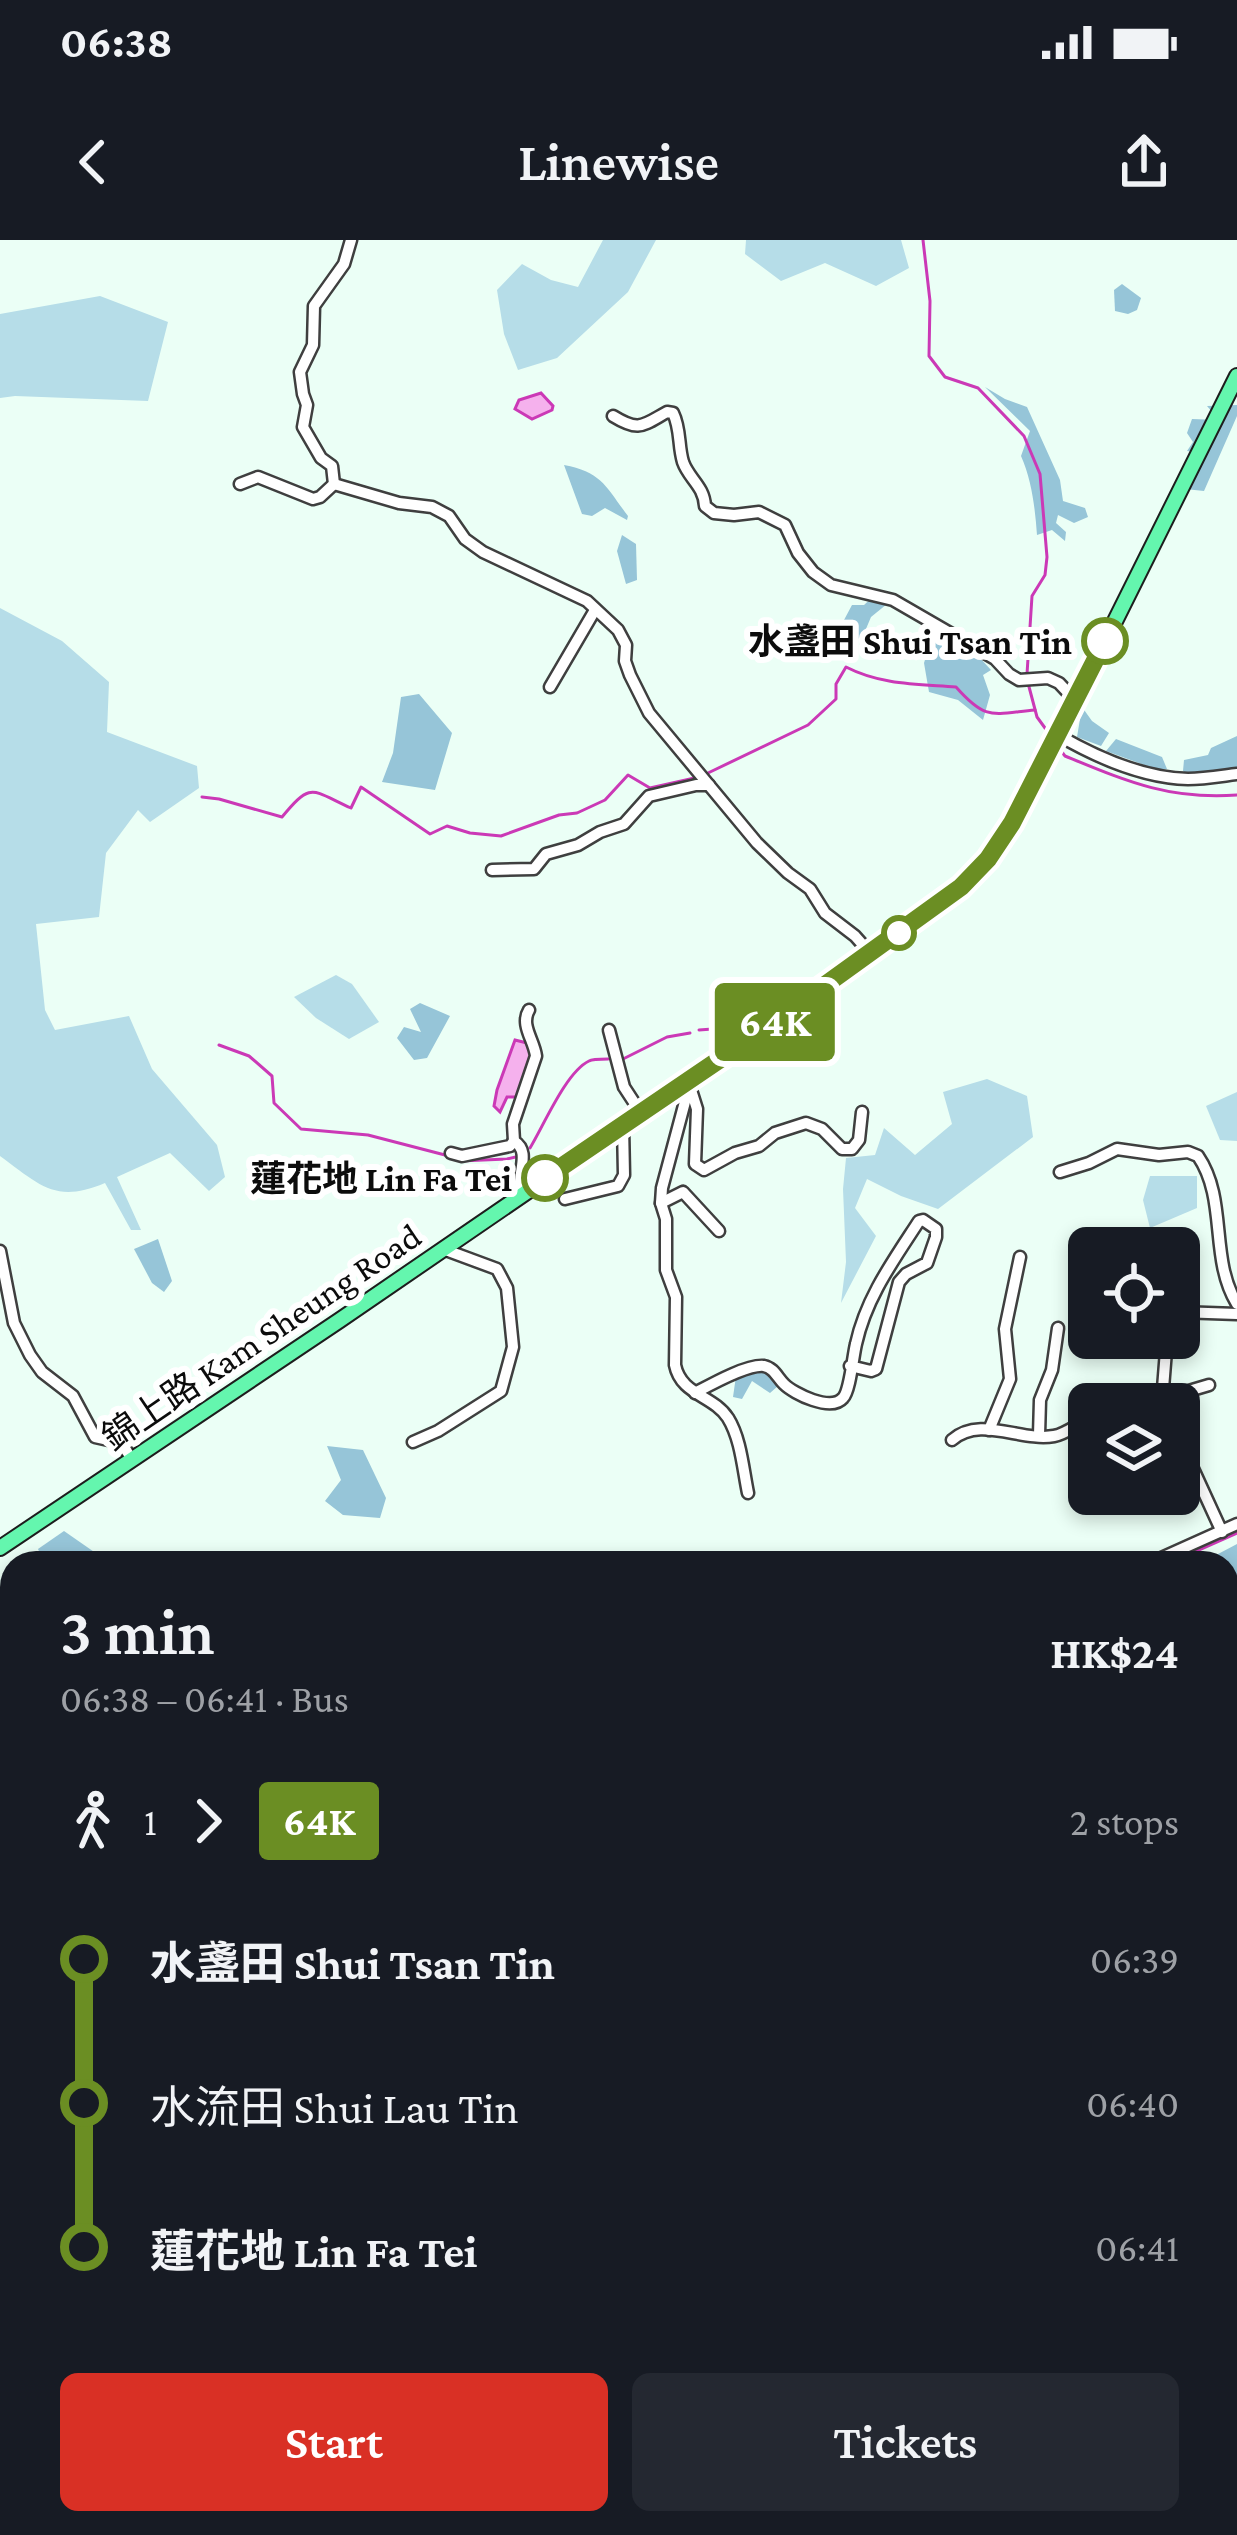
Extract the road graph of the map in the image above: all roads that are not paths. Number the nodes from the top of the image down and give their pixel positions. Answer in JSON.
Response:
{"nodes":[{"id":1,"x":351,"y":240,"type":"edge"},
{"id":2,"x":1237,"y":376,"type":"edge"},
{"id":3,"x":613,"y":416,"type":"dead end"},
{"id":4,"x":240,"y":484,"type":"dead end"},
{"id":5,"x":334,"y":484,"type":"junction"},
{"id":6,"x":595,"y":610,"type":"junction"},
{"id":7,"x":550,"y":687,"type":"dead end"},
{"id":8,"x":1076,"y":701,"type":"junction"},
{"id":9,"x":1058,"y":737,"type":"junction"},
{"id":10,"x":1237,"y":774,"type":"edge"},
{"id":11,"x":705,"y":780,"type":"junction"},
{"id":12,"x":492,"y":871,"type":"dead end"},
{"id":13,"x":871,"y":954,"type":"junction"},
{"id":14,"x":529,"y":1010,"type":"dead end"},
{"id":15,"x":609,"y":1030,"type":"dead end"},
{"id":16,"x":691,"y":1085,"type":"junction"},
{"id":17,"x":862,"y":1112,"type":"dead end"},
{"id":18,"x":641,"y":1113,"type":"junction"},
{"id":19,"x":623,"y":1125,"type":"junction"},
{"id":20,"x":514,"y":1142,"type":"junction"},
{"id":21,"x":451,"y":1153,"type":"dead end"},
{"id":22,"x":1060,"y":1172,"type":"dead end"},
{"id":23,"x":522,"y":1195,"type":"junction"},
{"id":24,"x":565,"y":1199,"type":"dead end"},
{"id":25,"x":661,"y":1203,"type":"junction"},
{"id":26,"x":719,"y":1231,"type":"dead end"},
{"id":27,"x":443,"y":1249,"type":"junction"},
{"id":28,"x":0,"y":1251,"type":"edge"},
{"id":29,"x":1020,"y":1257,"type":"dead end"},
{"id":30,"x":1237,"y":1304,"type":"edge"},
{"id":31,"x":1200,"y":1312,"type":"edge"},
{"id":32,"x":1237,"y":1313,"type":"edge"},
{"id":33,"x":1058,"y":1328,"type":"dead end"},
{"id":34,"x":850,"y":1366,"type":"junction"},
{"id":35,"x":1209,"y":1385,"type":"dead end"},
{"id":36,"x":1200,"y":1388,"type":"edge"},
{"id":37,"x":695,"y":1393,"type":"junction"},
{"id":38,"x":989,"y":1430,"type":"junction"},
{"id":39,"x":1068,"y":1430,"type":"edge"},
{"id":40,"x":1039,"y":1436,"type":"junction"},
{"id":41,"x":952,"y":1440,"type":"dead end"},
{"id":42,"x":413,"y":1442,"type":"dead end"},
{"id":43,"x":131,"y":1460,"type":"junction"},
{"id":44,"x":1200,"y":1484,"type":"edge"},
{"id":45,"x":748,"y":1493,"type":"dead end"},
{"id":46,"x":1237,"y":1524,"type":"edge"},
{"id":47,"x":1222,"y":1532,"type":"junction"},
{"id":48,"x":0,"y":1548,"type":"edge"},
{"id":49,"x":1178,"y":1551,"type":"edge"}],
"edges":[{"from":1,"to":5,"type":"street"},
{"from":2,"to":8,"type":"main road","name":"錦上路 Kam Sheung Road"},
{"from":3,"to":8,"type":"street"},
{"from":4,"to":5,"type":"street"},
{"from":5,"to":6,"type":"street"},
{"from":6,"to":7,"type":"street"},
{"from":6,"to":11,"type":"street"},
{"from":8,"to":9,"type":"main road","name":"錦上路 Kam Sheung Road"},
{"from":9,"to":10,"type":"street"},
{"from":9,"to":13,"type":"main road","name":"錦上路 Kam Sheung Road"},
{"from":11,"to":12,"type":"street"},
{"from":11,"to":13,"type":"street"},
{"from":13,"to":16,"type":"main road","name":"錦上路 Kam Sheung Road"},
{"from":14,"to":20,"type":"street"},
{"from":15,"to":18,"type":"street"},
{"from":16,"to":17,"type":"street"},
{"from":16,"to":18,"type":"main road","name":"錦上路 Kam Sheung Road"},
{"from":16,"to":25,"type":"street"},
{"from":18,"to":19,"type":"main road","name":"錦上路 Kam Sheung Road"},
{"from":19,"to":23,"type":"main road","name":"錦上路 Kam Sheung Road"},
{"from":19,"to":24,"type":"street"},
{"from":20,"to":21,"type":"street"},
{"from":20,"to":23,"type":"street"},
{"from":22,"to":30,"type":"street"},
{"from":23,"to":27,"type":"main road","name":"錦上路 Kam Sheung Road"},
{"from":25,"to":26,"type":"street"},
{"from":25,"to":37,"type":"street"},
{"from":27,"to":42,"type":"street"},
{"from":27,"to":43,"type":"main road","name":"錦上路 Kam Sheung Road"},
{"from":28,"to":43,"type":"street"},
{"from":29,"to":38,"type":"street"},
{"from":31,"to":32,"type":"street"},
{"from":33,"to":40,"type":"street"},
{"from":34,"to":34,"type":"street"},
{"from":34,"to":37,"type":"street"},
{"from":35,"to":36,"type":"street"},
{"from":37,"to":45,"type":"street"},
{"from":38,"to":40,"type":"street"},
{"from":38,"to":41,"type":"street"},
{"from":39,"to":40,"type":"street"},
{"from":43,"to":48,"type":"main road","name":"錦上路 Kam Sheung Road"},
{"from":44,"to":47,"type":"street"},
{"from":46,"to":47,"type":"street"},
{"from":47,"to":49,"type":"street"}]}
